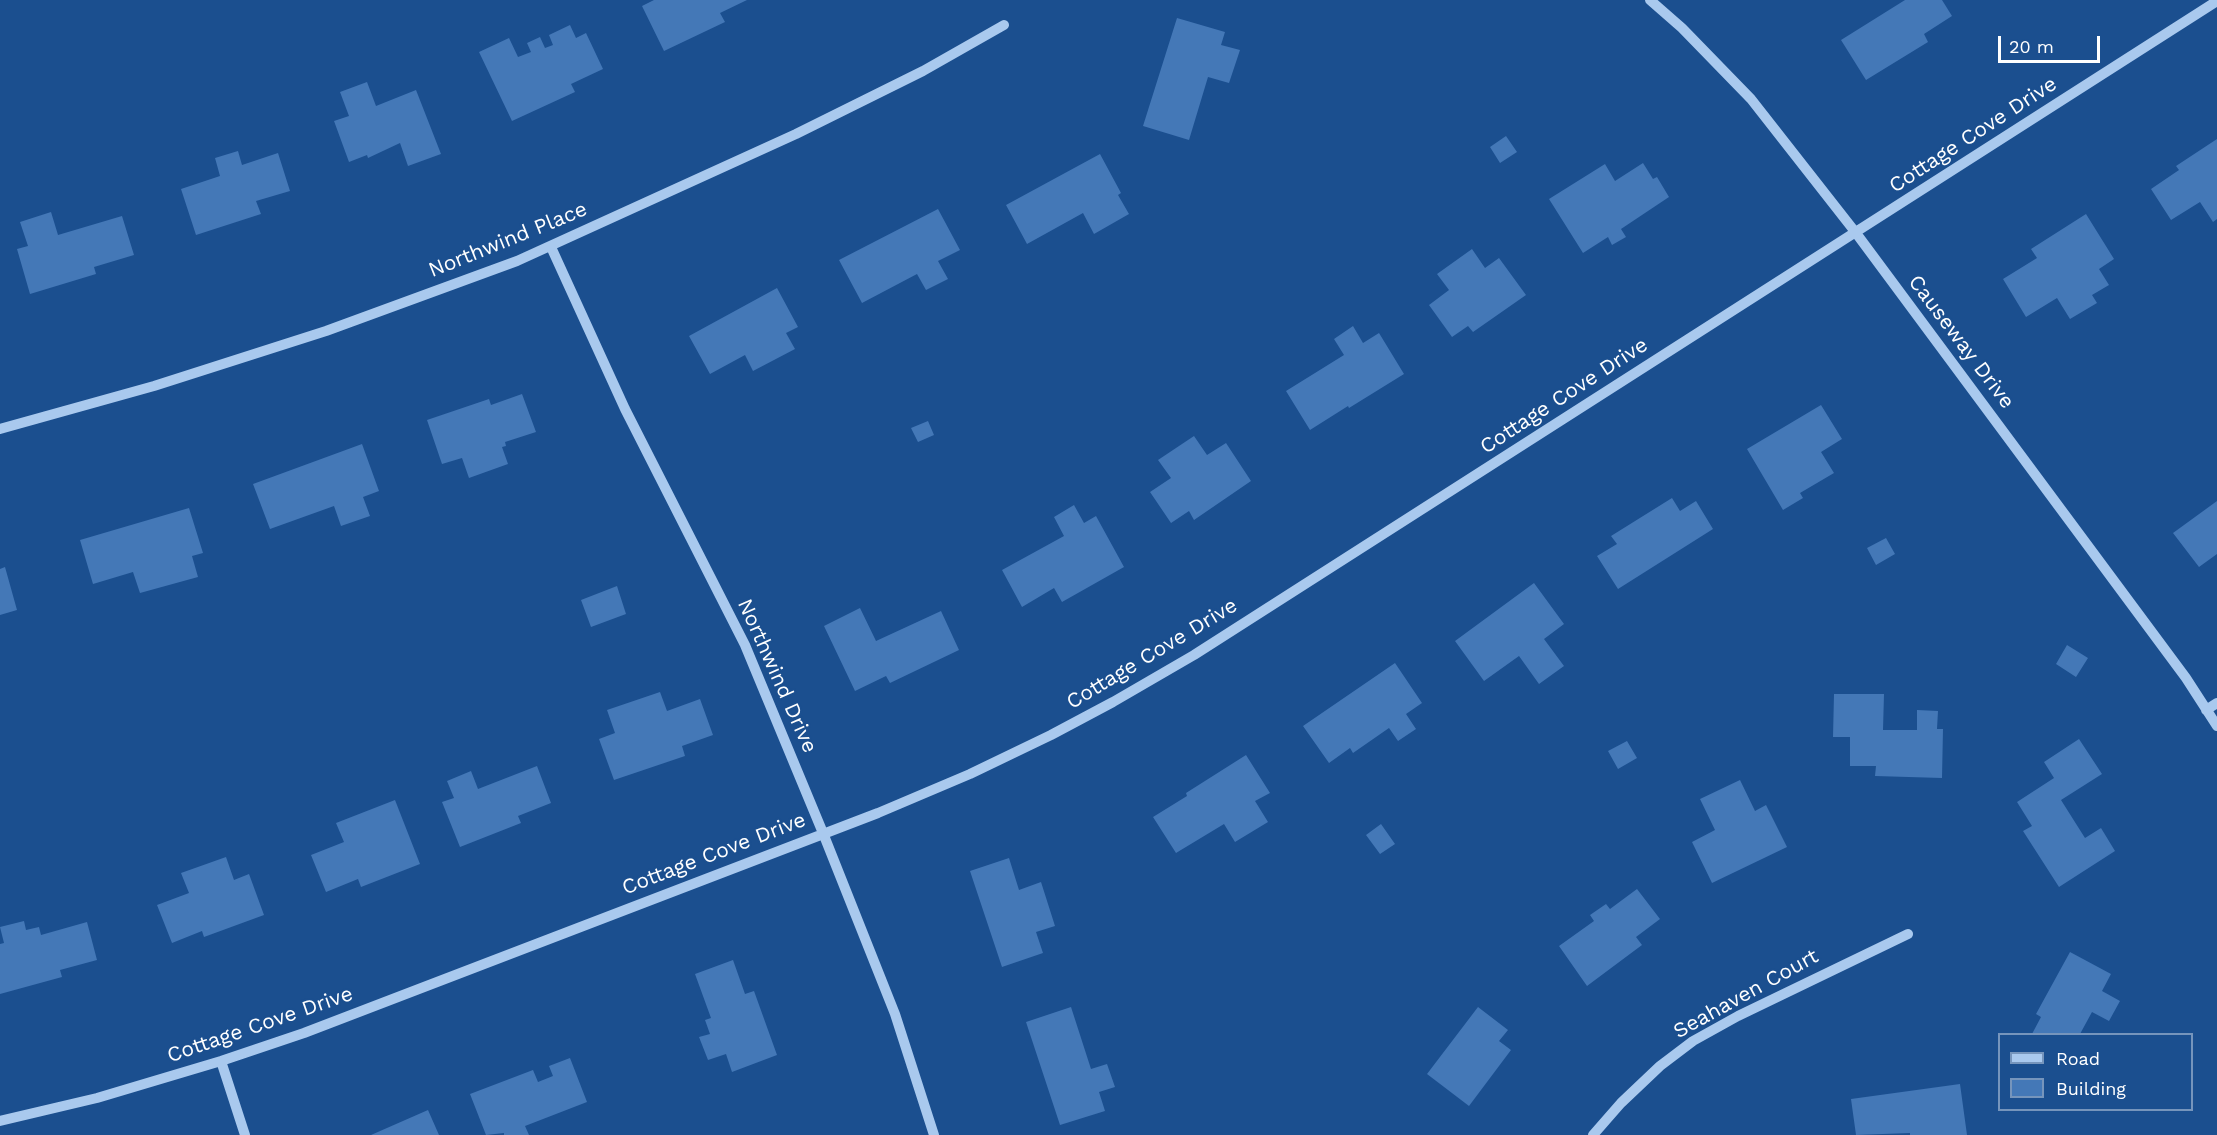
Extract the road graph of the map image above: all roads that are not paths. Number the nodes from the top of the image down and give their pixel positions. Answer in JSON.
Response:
{"nodes":[{"id":1,"x":1650,"y":0,"type":"edge"},
{"id":2,"x":2217,"y":1,"type":"edge"},
{"id":3,"x":1004,"y":25,"type":"dead end"},
{"id":4,"x":1856,"y":233,"type":"junction"},
{"id":5,"x":551,"y":247,"type":"junction"},
{"id":6,"x":0,"y":429,"type":"edge"},
{"id":7,"x":2217,"y":703,"type":"edge"},
{"id":8,"x":2206,"y":710,"type":"junction"},
{"id":9,"x":2217,"y":726,"type":"edge"},
{"id":10,"x":823,"y":833,"type":"junction"},
{"id":11,"x":1908,"y":934,"type":"dead end"},
{"id":12,"x":221,"y":1062,"type":"junction"},
{"id":13,"x":0,"y":1120,"type":"edge"},
{"id":14,"x":245,"y":1135,"type":"edge"},
{"id":15,"x":934,"y":1135,"type":"edge"},
{"id":16,"x":1593,"y":1135,"type":"edge"}],
"edges":[{"from":1,"to":4,"type":"street","name":"Causeway Drive"},
{"from":2,"to":4,"type":"street","name":"Cottage Cove Drive"},
{"from":3,"to":5,"type":"street","name":"Northwind Place"},
{"from":4,"to":8,"type":"street","name":"Causeway Drive"},
{"from":4,"to":10,"type":"street","name":"Cottage Cove Drive"},
{"from":5,"to":6,"type":"street","name":"Northwind Place"},
{"from":5,"to":10,"type":"street","name":"Northwind Drive"},
{"from":7,"to":8,"type":"street"},
{"from":8,"to":9,"type":"street","name":"Causeway Drive"},
{"from":10,"to":12,"type":"street","name":"Cottage Cove Drive"},
{"from":10,"to":15,"type":"street","name":"Northwind Drive"},
{"from":11,"to":16,"type":"street","name":"Seahaven Court"},
{"from":12,"to":13,"type":"street","name":"Cottage Cove Drive"},
{"from":12,"to":14,"type":"street"}]}
